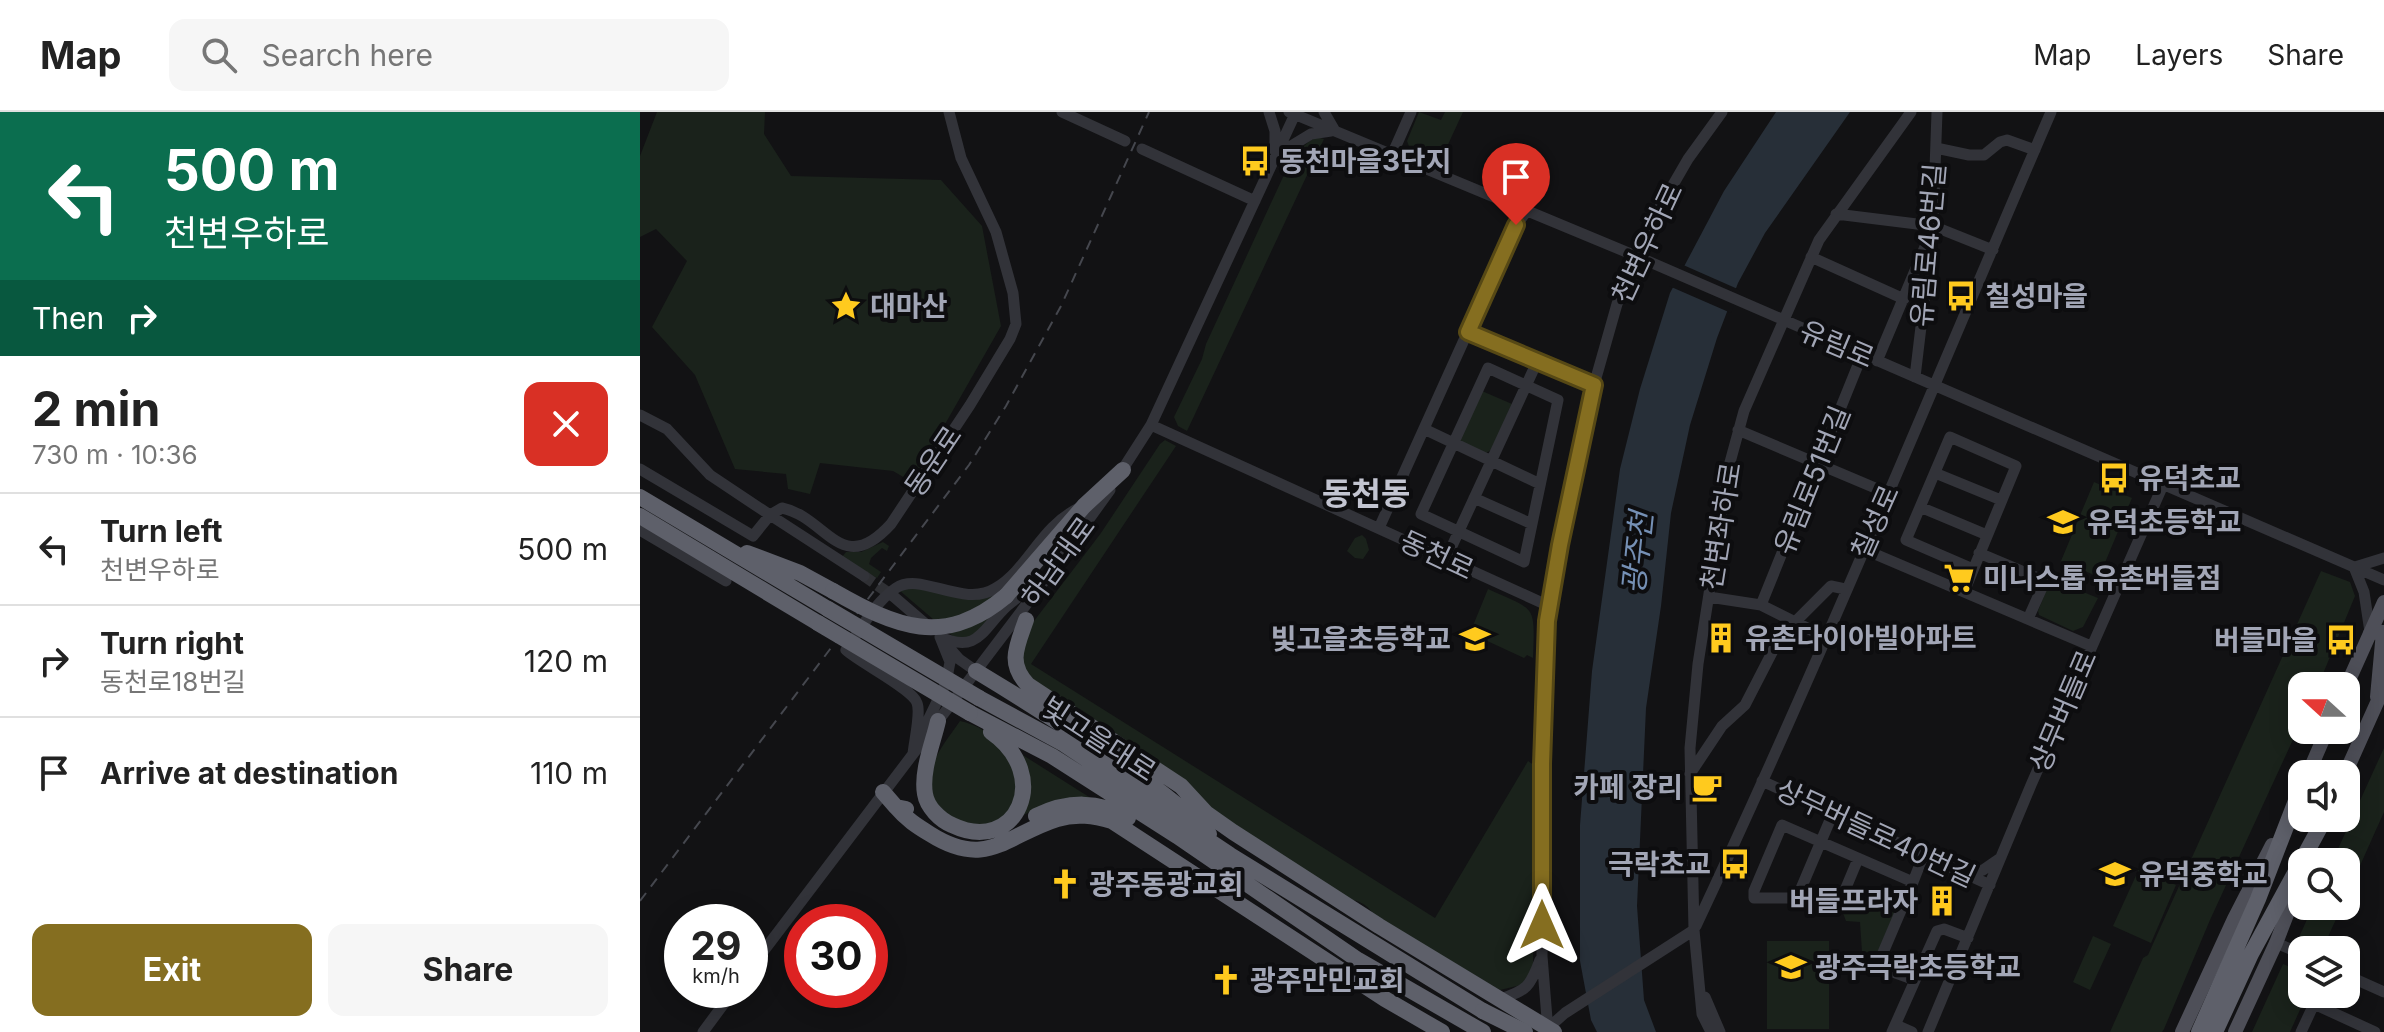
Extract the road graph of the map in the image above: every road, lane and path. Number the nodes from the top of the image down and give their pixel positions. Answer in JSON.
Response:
{"nodes":[{"id":1,"x":949,"y":112,"type":"edge"},
{"id":2,"x":1062,"y":112,"type":"edge"},
{"id":3,"x":1269,"y":112,"type":"edge"},
{"id":4,"x":1324,"y":112,"type":"edge"},
{"id":5,"x":1410,"y":112,"type":"edge"},
{"id":6,"x":1722,"y":112,"type":"edge"},
{"id":7,"x":1911,"y":112,"type":"edge"},
{"id":8,"x":1937,"y":112,"type":"edge"},
{"id":9,"x":2051,"y":112,"type":"edge"},
{"id":10,"x":1293,"y":113,"type":"edge"},
{"id":11,"x":1335,"y":131,"type":"junction"},
{"id":12,"x":1125,"y":141,"type":"dead end"},
{"id":13,"x":1936,"y":148,"type":"junction"},
{"id":14,"x":1142,"y":149,"type":"dead end"},
{"id":15,"x":2035,"y":150,"type":"junction"},
{"id":16,"x":1276,"y":155,"type":"junction"},
{"id":17,"x":1392,"y":155,"type":"junction"},
{"id":18,"x":1255,"y":201,"type":"junction"},
{"id":19,"x":1527,"y":211,"type":"junction"},
{"id":20,"x":1836,"y":214,"type":"junction"},
{"id":21,"x":1933,"y":226,"type":"junction"},
{"id":22,"x":1993,"y":250,"type":"junction"},
{"id":23,"x":1811,"y":257,"type":"junction"},
{"id":24,"x":1642,"y":258,"type":"junction"},
{"id":25,"x":1904,"y":299,"type":"junction"},
{"id":26,"x":1778,"y":319,"type":"junction"},
{"id":27,"x":1468,"y":332,"type":"junction"},
{"id":28,"x":1862,"y":355,"type":"junction"},
{"id":29,"x":1877,"y":361,"type":"junction"},
{"id":30,"x":1537,"y":362,"type":"junction"},
{"id":31,"x":1915,"y":377,"type":"junction"},
{"id":32,"x":1527,"y":385,"type":"junction"},
{"id":33,"x":1594,"y":385,"type":"junction"},
{"id":34,"x":1935,"y":386,"type":"junction"},
{"id":35,"x":640,"y":415,"type":"edge"},
{"id":36,"x":1151,"y":425,"type":"junction"},
{"id":37,"x":1424,"y":429,"type":"junction"},
{"id":38,"x":1738,"y":430,"type":"junction"},
{"id":39,"x":1454,"y":443,"type":"junction"},
{"id":40,"x":1490,"y":461,"type":"junction"},
{"id":41,"x":1818,"y":464,"type":"junction"},
{"id":42,"x":640,"y":469,"type":"edge"},
{"id":43,"x":1123,"y":470,"type":"junction"},
{"id":44,"x":1935,"y":473,"type":"junction"},
{"id":45,"x":1540,"y":484,"type":"junction"},
{"id":46,"x":2163,"y":485,"type":"junction"},
{"id":47,"x":1887,"y":493,"type":"junction"},
{"id":48,"x":640,"y":497,"type":"edge"},
{"id":49,"x":1474,"y":498,"type":"junction"},
{"id":50,"x":2001,"y":500,"type":"junction"},
{"id":51,"x":1084,"y":506,"type":"junction"},
{"id":52,"x":1920,"y":507,"type":"junction"},
{"id":53,"x":770,"y":515,"type":"junction"},
{"id":54,"x":640,"y":516,"type":"edge"},
{"id":55,"x":1532,"y":524,"type":"junction"},
{"id":56,"x":1379,"y":528,"type":"junction"},
{"id":57,"x":640,"y":530,"type":"edge"},
{"id":58,"x":1457,"y":533,"type":"junction"},
{"id":59,"x":1987,"y":535,"type":"junction"},
{"id":60,"x":724,"y":548,"type":"junction"},
{"id":61,"x":1863,"y":549,"type":"junction"},
{"id":62,"x":1979,"y":553,"type":"junction"},
{"id":63,"x":2384,"y":558,"type":"edge"},
{"id":64,"x":1446,"y":559,"type":"junction"},
{"id":65,"x":2354,"y":567,"type":"junction"},
{"id":66,"x":1973,"y":569,"type":"junction"},
{"id":67,"x":864,"y":576,"type":"tunnel mouth"},
{"id":68,"x":1048,"y":576,"type":"junction"},
{"id":69,"x":2384,"y":580,"type":"edge"},
{"id":70,"x":726,"y":581,"type":"dead end"},
{"id":71,"x":1845,"y":589,"type":"junction"},
{"id":72,"x":1964,"y":592,"type":"junction"},
{"id":73,"x":893,"y":596,"type":"tunnel mouth"},
{"id":74,"x":1709,"y":597,"type":"junction"},
{"id":75,"x":2384,"y":602,"type":"edge"},
{"id":76,"x":1761,"y":605,"type":"junction"},
{"id":77,"x":1549,"y":606,"type":"junction"},
{"id":78,"x":2028,"y":619,"type":"junction"},
{"id":79,"x":1026,"y":620,"type":"junction"},
{"id":80,"x":1794,"y":621,"type":"junction"},
{"id":81,"x":2370,"y":633,"type":"junction"},
{"id":82,"x":940,"y":637,"type":"junction"},
{"id":83,"x":1825,"y":637,"type":"junction"},
{"id":84,"x":2091,"y":646,"type":"junction"},
{"id":85,"x":976,"y":671,"type":"junction"},
{"id":86,"x":2353,"y":672,"type":"edge"},
{"id":87,"x":2384,"y":687,"type":"edge"},
{"id":88,"x":1029,"y":703,"type":"junction"},
{"id":89,"x":2376,"y":704,"type":"junction"},
{"id":90,"x":970,"y":713,"type":"junction"},
{"id":91,"x":938,"y":721,"type":"junction"},
{"id":92,"x":913,"y":754,"type":"junction"},
{"id":93,"x":2351,"y":760,"type":"edge"},
{"id":94,"x":1690,"y":774,"type":"junction"},
{"id":95,"x":1762,"y":781,"type":"junction"},
{"id":96,"x":883,"y":792,"type":"junction"},
{"id":97,"x":896,"y":807,"type":"junction"},
{"id":98,"x":1833,"y":813,"type":"junction"},
{"id":99,"x":2288,"y":813,"type":"edge"},
{"id":100,"x":943,"y":821,"type":"junction"},
{"id":101,"x":2288,"y":824,"type":"edge"},
{"id":102,"x":2316,"y":832,"type":"edge"},
{"id":103,"x":1177,"y":836,"type":"junction"},
{"id":104,"x":1820,"y":842,"type":"junction"},
{"id":105,"x":1924,"y":854,"type":"junction"},
{"id":106,"x":1230,"y":855,"type":"junction"},
{"id":107,"x":2002,"y":856,"type":"junction"},
{"id":108,"x":1858,"y":859,"type":"junction"},
{"id":109,"x":1967,"y":873,"type":"junction"},
{"id":110,"x":1913,"y":882,"type":"junction"},
{"id":111,"x":1990,"y":885,"type":"junction"},
{"id":112,"x":1797,"y":898,"type":"junction"},
{"id":113,"x":2288,"y":912,"type":"edge"},
{"id":114,"x":1694,"y":930,"type":"junction"},
{"id":115,"x":1968,"y":938,"type":"junction"},
{"id":116,"x":2276,"y":943,"type":"junction"},
{"id":117,"x":768,"y":945,"type":"edge"},
{"id":118,"x":2288,"y":948,"type":"edge"},
{"id":119,"x":2244,"y":951,"type":"junction"},
{"id":120,"x":1542,"y":956,"type":"junction"},
{"id":121,"x":1915,"y":980,"type":"junction"},
{"id":122,"x":2360,"y":981,"type":"edge"},
{"id":123,"x":1701,"y":985,"type":"junction"},
{"id":124,"x":2384,"y":992,"type":"edge"},
{"id":125,"x":1501,"y":999,"type":"junction"},
{"id":126,"x":721,"y":1008,"type":"edge"},
{"id":127,"x":1894,"y":1029,"type":"edge"},
{"id":128,"x":1478,"y":1030,"type":"edge"},
{"id":129,"x":1550,"y":1031,"type":"edge"},
{"id":130,"x":703,"y":1032,"type":"edge"},
{"id":131,"x":1442,"y":1032,"type":"edge"},
{"id":132,"x":1517,"y":1032,"type":"edge"},
{"id":133,"x":1525,"y":1032,"type":"edge"},
{"id":134,"x":1711,"y":1032,"type":"edge"},
{"id":135,"x":1720,"y":1032,"type":"edge"},
{"id":136,"x":1912,"y":1032,"type":"edge"},
{"id":137,"x":1928,"y":1032,"type":"edge"},
{"id":138,"x":2182,"y":1032,"type":"edge"},
{"id":139,"x":2199,"y":1032,"type":"edge"},
{"id":140,"x":2215,"y":1032,"type":"edge"},
{"id":141,"x":2235,"y":1032,"type":"edge"},
{"id":142,"x":2301,"y":1032,"type":"edge"},
{"id":143,"x":2375,"y":1032,"type":"edge"}],
"edges":[{"from":1,"to":53,"type":"street","name":"동운로"},
{"from":2,"to":12,"type":"street"},
{"from":3,"to":16,"type":"street"},
{"from":4,"to":11,"type":"street"},
{"from":5,"to":17,"type":"street"},
{"from":6,"to":24,"type":"street","name":"천변우하로"},
{"from":7,"to":20,"type":"street","name":"천변좌하로"},
{"from":8,"to":13,"type":"street","name":"유림로46번길"},
{"from":9,"to":15,"type":"street","name":"칠성로"},
{"from":10,"to":11,"type":"street","name":"유림로"},
{"from":10,"to":16,"type":"street","name":"하남대로"},
{"from":11,"to":16,"type":"street"},
{"from":11,"to":17,"type":"street","name":"유림로"},
{"from":13,"to":15,"type":"street"},
{"from":13,"to":21,"type":"street","name":"유림로46번길"},
{"from":14,"to":18,"type":"street"},
{"from":15,"to":22,"type":"street","name":"칠성로"},
{"from":16,"to":18,"type":"street","name":"하남대로"},
{"from":17,"to":19,"type":"street","name":"유림로"},
{"from":18,"to":36,"type":"street","name":"하남대로"},
{"from":19,"to":24,"type":"street","name":"유림로"},
{"from":19,"to":27,"type":"street"},
{"from":20,"to":21,"type":"street"},
{"from":20,"to":23,"type":"street","name":"천변좌하로"},
{"from":21,"to":22,"type":"street"},
{"from":21,"to":25,"type":"street"},
{"from":21,"to":31,"type":"street","name":"유림로46번길"},
{"from":22,"to":34,"type":"street","name":"칠성로"},
{"from":23,"to":25,"type":"street"},
{"from":23,"to":26,"type":"street","name":"천변좌하로"},
{"from":24,"to":26,"type":"street","name":"유림로"},
{"from":24,"to":33,"type":"street","name":"천변우하로"},
{"from":25,"to":29,"type":"street"},
{"from":26,"to":28,"type":"street","name":"유림로"},
{"from":26,"to":38,"type":"street","name":"천변좌하로"},
{"from":27,"to":30,"type":"street"},
{"from":27,"to":37,"type":"street"},
{"from":28,"to":29,"type":"street","name":"유림로"},
{"from":28,"to":41,"type":"street","name":"유림로51번길"},
{"from":29,"to":31,"type":"street","name":"유림로"},
{"from":30,"to":32,"type":"street"},
{"from":30,"to":33,"type":"street"},
{"from":31,"to":34,"type":"street","name":"유림로"},
{"from":32,"to":39,"type":"street"},
{"from":32,"to":40,"type":"street"},
{"from":32,"to":45,"type":"street"},
{"from":33,"to":77,"type":"street","name":"천변우하로"},
{"from":34,"to":46,"type":"street","name":"유림로"},
{"from":34,"to":47,"type":"street","name":"칠성로"},
{"from":35,"to":53,"type":"street","name":"동운로"},
{"from":36,"to":43,"type":"street","name":"하남대로"},
{"from":36,"to":56,"type":"street","name":"동천로"},
{"from":37,"to":39,"type":"street"},
{"from":37,"to":56,"type":"street"},
{"from":38,"to":41,"type":"street"},
{"from":38,"to":74,"type":"street","name":"천변좌하로"},
{"from":39,"to":40,"type":"street"},
{"from":39,"to":58,"type":"street"},
{"from":40,"to":45,"type":"street"},
{"from":40,"to":49,"type":"street"},
{"from":41,"to":47,"type":"street"},
{"from":41,"to":76,"type":"street","name":"유림로51번길"},
{"from":42,"to":53,"type":"street"},
{"from":43,"to":51,"type":"highway"},
{"from":43,"to":68,"type":"street","name":"하남대로"},
{"from":44,"to":50,"type":"street"},
{"from":44,"to":50,"type":"street"},
{"from":44,"to":52,"type":"street"},
{"from":45,"to":55,"type":"street"},
{"from":46,"to":65,"type":"street","name":"유림로"},
{"from":46,"to":84,"type":"street","name":"상무버들로"},
{"from":47,"to":61,"type":"street","name":"칠성로"},
{"from":48,"to":60,"type":"highway","name":"빛고을대로"},
{"from":49,"to":55,"type":"street"},
{"from":49,"to":58,"type":"street"},
{"from":50,"to":59,"type":"street"},
{"from":51,"to":60,"type":"highway","bridge":true},
{"from":51,"to":92,"type":"street"},
{"from":52,"to":59,"type":"street"},
{"from":52,"to":66,"type":"street"},
{"from":53,"to":67,"type":"street"},
{"from":54,"to":90,"type":"highway","name":"빛고을대로","bridge":true},
{"from":55,"to":58,"type":"street"},
{"from":56,"to":64,"type":"street","name":"동천로"},
{"from":57,"to":70,"type":"street"},
{"from":58,"to":64,"type":"street"},
{"from":59,"to":62,"type":"street"},
{"from":60,"to":106,"type":"highway","name":"빛고을대로","bridge":true},
{"from":61,"to":71,"type":"street","name":"칠성로"},
{"from":61,"to":72,"type":"street"},
{"from":62,"to":66,"type":"street"},
{"from":62,"to":78,"type":"street"},
{"from":63,"to":65,"type":"street"},
{"from":64,"to":77,"type":"street","name":"동천로"},
{"from":65,"to":69,"type":"street","name":"유림로"},
{"from":65,"to":81,"type":"street"},
{"from":66,"to":72,"type":"street"},
{"from":68,"to":79,"type":"street"},
{"from":68,"to":82,"type":"street"},
{"from":68,"to":85,"type":"street","name":"하남대로"},
{"from":71,"to":80,"type":"street"},
{"from":71,"to":83,"type":"street","name":"칠성로"},
{"from":72,"to":78,"type":"street"},
{"from":73,"to":82,"type":"street"},
{"from":74,"to":76,"type":"street"},
{"from":74,"to":94,"type":"street","name":"천변좌하로"},
{"from":75,"to":81,"type":"main road"},
{"from":76,"to":80,"type":"street"},
{"from":77,"to":120,"type":"street","name":"천변우하로"},
{"from":78,"to":84,"type":"street"},
{"from":79,"to":88,"type":"highway"},
{"from":79,"to":125,"type":"highway"},
{"from":80,"to":83,"type":"street"},
{"from":80,"to":94,"type":"street"},
{"from":81,"to":86,"type":"main road"},
{"from":81,"to":89,"type":"main road"},
{"from":82,"to":85,"type":"street"},
{"from":82,"to":92,"type":"street"},
{"from":83,"to":95,"type":"street","name":"칠성로"},
{"from":84,"to":107,"type":"street","name":"상무버들로"},
{"from":85,"to":88,"type":"highway"},
{"from":85,"to":91,"type":"street","name":"하남대로"},
{"from":87,"to":89,"type":"main road"},
{"from":88,"to":106,"type":"highway"},
{"from":89,"to":93,"type":"main road"},
{"from":90,"to":100,"type":"highway"},
{"from":90,"to":103,"type":"highway","name":"빛고을대로"},
{"from":91,"to":92,"type":"street","name":"하남대로"},
{"from":91,"to":100,"type":"highway"},
{"from":92,"to":96,"type":"street","name":"하남대로"},
{"from":94,"to":114,"type":"street","name":"천변좌하로"},
{"from":95,"to":98,"type":"street","name":"상무버들로40번길"},
{"from":95,"to":114,"type":"street","name":"칠성로"},
{"from":96,"to":97,"type":"highway"},
{"from":96,"to":100,"type":"highway"},
{"from":96,"to":117,"type":"street","name":"하남대로"},
{"from":97,"to":103,"type":"highway"},
{"from":97,"to":131,"type":"highway"},
{"from":98,"to":104,"type":"street"},
{"from":98,"to":105,"type":"street","name":"상무버들로40번길"},
{"from":99,"to":138,"type":"main road"},
{"from":101,"to":119,"type":"highway"},
{"from":102,"to":119,"type":"highway"},
{"from":103,"to":128,"type":"highway","name":"빛고을대로"},
{"from":104,"to":108,"type":"street"},
{"from":104,"to":112,"type":"street"},
{"from":104,"to":112,"type":"street"},
{"from":105,"to":109,"type":"street","name":"상무버들로40번길"},
{"from":105,"to":110,"type":"street"},
{"from":106,"to":133,"type":"highway","name":"빛고을대로","bridge":true},
{"from":107,"to":109,"type":"street"},
{"from":107,"to":111,"type":"street","name":"상무버들로"},
{"from":108,"to":110,"type":"street"},
{"from":108,"to":112,"type":"street"},
{"from":109,"to":111,"type":"street","name":"상무버들로40번길"},
{"from":110,"to":121,"type":"street"},
{"from":111,"to":115,"type":"street","name":"상무버들로"},
{"from":113,"to":116,"type":"main road"},
{"from":114,"to":123,"type":"street","name":"천변좌하로"},
{"from":114,"to":129,"type":"street"},
{"from":115,"to":121,"type":"street"},
{"from":115,"to":137,"type":"street","name":"상무버들로"},
{"from":116,"to":118,"type":"street"},
{"from":116,"to":141,"type":"main road"},
{"from":119,"to":139,"type":"highway"},
{"from":119,"to":140,"type":"highway"},
{"from":120,"to":125,"type":"street"},
{"from":120,"to":129,"type":"street","name":"천변우하로"},
{"from":121,"to":127,"type":"street"},
{"from":122,"to":124,"type":"street"},
{"from":123,"to":134,"type":"street","name":"천변좌하로"},
{"from":123,"to":135,"type":"street","name":"천변좌하로"},
{"from":125,"to":129,"type":"highway"},
{"from":125,"to":132,"type":"highway"},
{"from":126,"to":130,"type":"street"},
{"from":127,"to":136,"type":"street"},
{"from":142,"to":143,"type":"street"}]}
